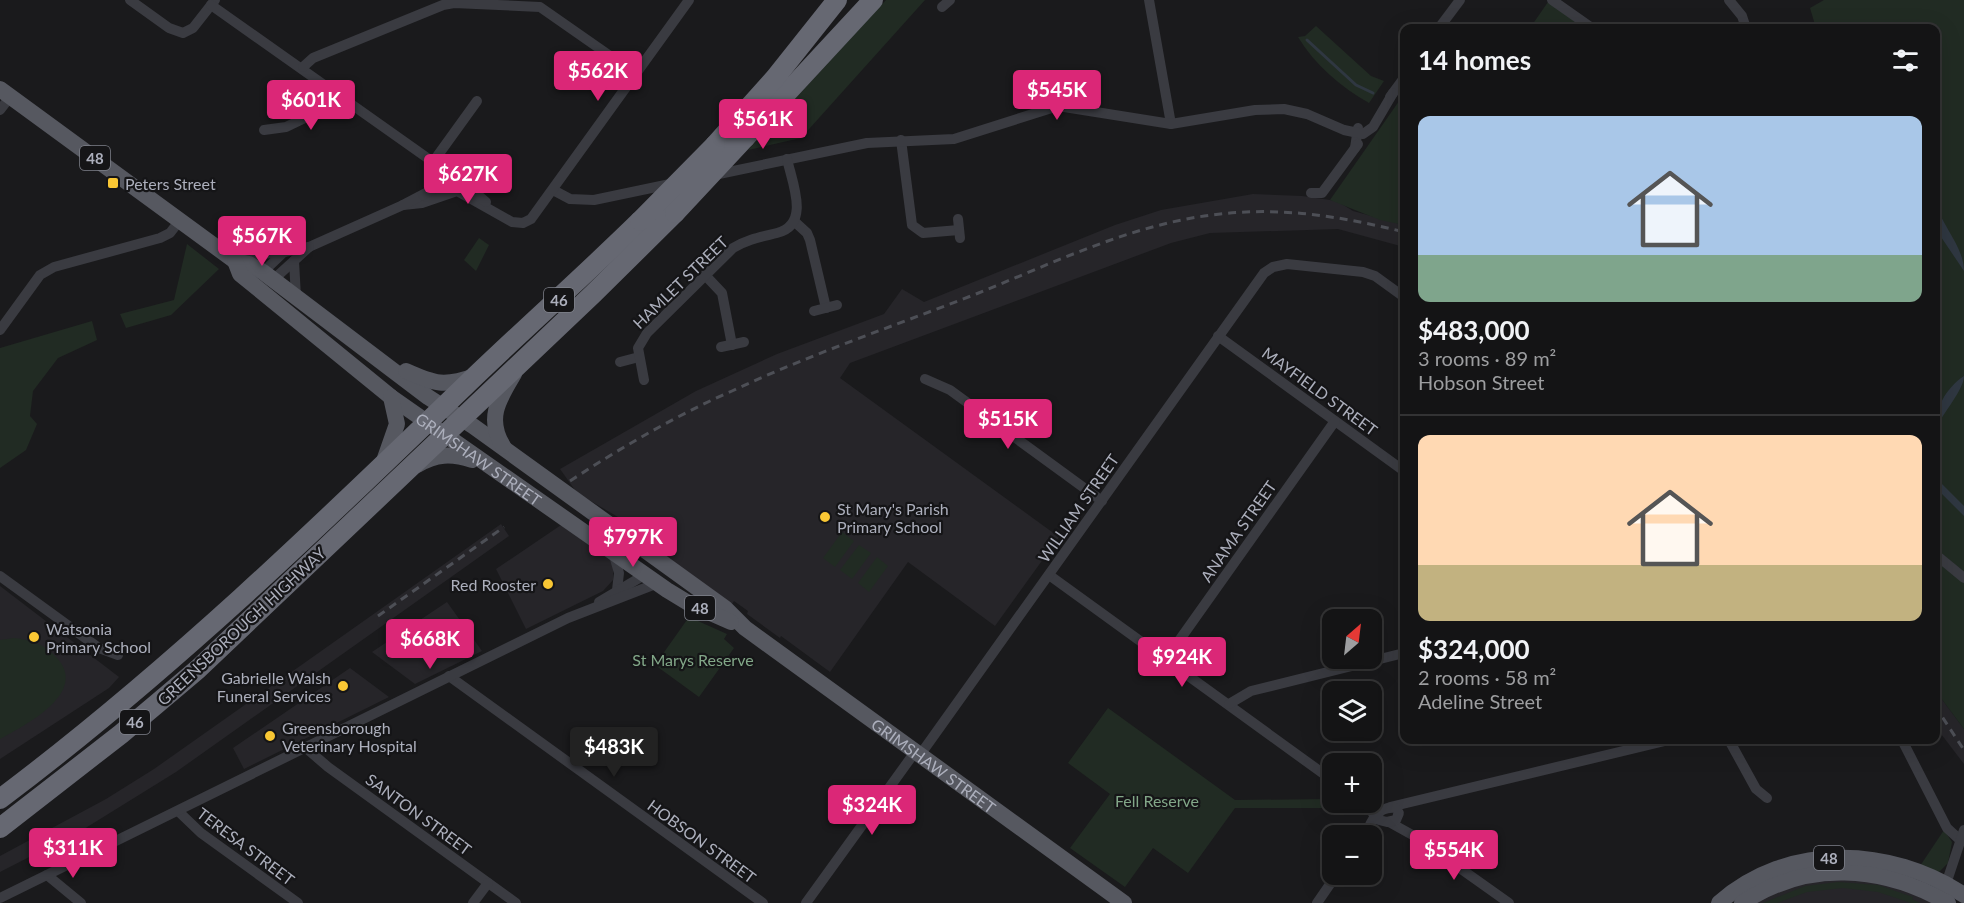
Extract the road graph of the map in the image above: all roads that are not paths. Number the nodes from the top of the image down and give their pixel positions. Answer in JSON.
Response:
{"nodes":[{"id":1,"x":130,"y":0,"type":"edge"},
{"id":2,"x":689,"y":0,"type":"edge"},
{"id":3,"x":837,"y":0,"type":"edge"},
{"id":4,"x":873,"y":0,"type":"edge"},
{"id":5,"x":1149,"y":0,"type":"edge"},
{"id":6,"x":1460,"y":0,"type":"edge"},
{"id":7,"x":1552,"y":0,"type":"edge"},
{"id":8,"x":1729,"y":0,"type":"edge"},
{"id":9,"x":213,"y":2,"type":"edge"},
{"id":10,"x":1443,"y":24,"type":"edge"},
{"id":11,"x":1586,"y":24,"type":"edge"},
{"id":12,"x":1745,"y":24,"type":"edge"},
{"id":13,"x":306,"y":70,"type":"junction"},
{"id":14,"x":636,"y":74,"type":"junction"},
{"id":15,"x":1400,"y":83,"type":"edge"},
{"id":16,"x":5,"y":93,"type":"edge"},
{"id":17,"x":343,"y":96,"type":"junction"},
{"id":18,"x":477,"y":101,"type":"dead end"},
{"id":19,"x":0,"y":111,"type":"edge"},
{"id":20,"x":1171,"y":124,"type":"junction"},
{"id":21,"x":264,"y":130,"type":"dead end"},
{"id":22,"x":1358,"y":131,"type":"junction"},
{"id":23,"x":901,"y":140,"type":"junction"},
{"id":24,"x":787,"y":159,"type":"junction"},
{"id":25,"x":433,"y":162,"type":"junction"},
{"id":26,"x":449,"y":187,"type":"junction"},
{"id":27,"x":551,"y":192,"type":"junction"},
{"id":28,"x":1321,"y":194,"type":"dead end"},
{"id":29,"x":180,"y":220,"type":"junction"},
{"id":30,"x":795,"y":222,"type":"junction"},
{"id":31,"x":959,"y":229,"type":"dead end"},
{"id":32,"x":309,"y":247,"type":"junction"},
{"id":33,"x":284,"y":252,"type":"junction"},
{"id":34,"x":235,"y":261,"type":"junction"},
{"id":35,"x":294,"y":261,"type":"junction"},
{"id":36,"x":705,"y":275,"type":"junction"},
{"id":37,"x":263,"y":283,"type":"junction"},
{"id":38,"x":1400,"y":294,"type":"edge"},
{"id":39,"x":296,"y":297,"type":"junction"},
{"id":40,"x":814,"y":311,"type":"dead end"},
{"id":41,"x":0,"y":330,"type":"edge"},
{"id":42,"x":1218,"y":336,"type":"junction"},
{"id":43,"x":744,"y":342,"type":"dead end"},
{"id":44,"x":639,"y":357,"type":"junction"},
{"id":45,"x":381,"y":360,"type":"junction"},
{"id":46,"x":620,"y":362,"type":"dead end"},
{"id":47,"x":519,"y":365,"type":"junction"},
{"id":48,"x":475,"y":376,"type":"junction"},
{"id":49,"x":925,"y":379,"type":"dead end"},
{"id":50,"x":644,"y":380,"type":"dead end"},
{"id":51,"x":391,"y":397,"type":"junction"},
{"id":52,"x":443,"y":407,"type":"junction"},
{"id":53,"x":461,"y":419,"type":"junction"},
{"id":54,"x":1335,"y":421,"type":"junction"},
{"id":55,"x":428,"y":423,"type":"junction"},
{"id":56,"x":444,"y":435,"type":"junction"},
{"id":57,"x":506,"y":450,"type":"junction"},
{"id":58,"x":490,"y":466,"type":"junction"},
{"id":59,"x":382,"y":467,"type":"junction"},
{"id":60,"x":1400,"y":468,"type":"edge"},
{"id":61,"x":407,"y":471,"type":"junction"},
{"id":62,"x":1102,"y":501,"type":"junction"},
{"id":63,"x":612,"y":551,"type":"junction"},
{"id":64,"x":1940,"y":558,"type":"edge"},
{"id":65,"x":668,"y":569,"type":"junction"},
{"id":66,"x":1049,"y":575,"type":"junction"},
{"id":67,"x":0,"y":576,"type":"edge"},
{"id":68,"x":1964,"y":578,"type":"edge"},
{"id":69,"x":652,"y":579,"type":"junction"},
{"id":70,"x":616,"y":590,"type":"junction"},
{"id":71,"x":591,"y":607,"type":"junction"},
{"id":72,"x":745,"y":628,"type":"junction"},
{"id":73,"x":1400,"y":654,"type":"edge"},
{"id":74,"x":118,"y":655,"type":"dead end"},
{"id":75,"x":1166,"y":659,"type":"junction"},
{"id":76,"x":449,"y":676,"type":"junction"},
{"id":77,"x":1228,"y":704,"type":"junction"},
{"id":78,"x":1653,"y":744,"type":"edge"},
{"id":79,"x":1731,"y":744,"type":"edge"},
{"id":80,"x":1904,"y":744,"type":"edge"},
{"id":81,"x":306,"y":748,"type":"junction"},
{"id":82,"x":918,"y":754,"type":"junction"},
{"id":83,"x":1322,"y":773,"type":"edge"},
{"id":84,"x":1767,"y":798,"type":"dead end"},
{"id":85,"x":0,"y":799,"type":"edge"},
{"id":86,"x":178,"y":811,"type":"junction"},
{"id":87,"x":1382,"y":813,"type":"edge"},
{"id":88,"x":1386,"y":815,"type":"junction"},
{"id":89,"x":1376,"y":825,"type":"edge"},
{"id":90,"x":0,"y":828,"type":"edge"},
{"id":91,"x":1962,"y":832,"type":"edge"},
{"id":92,"x":47,"y":875,"type":"junction"},
{"id":93,"x":488,"y":882,"type":"junction"},
{"id":94,"x":1329,"y":885,"type":"edge"},
{"id":95,"x":1945,"y":895,"type":"edge"},
{"id":96,"x":1964,"y":895,"type":"edge"},
{"id":97,"x":0,"y":898,"type":"edge"},
{"id":98,"x":81,"y":903,"type":"edge"},
{"id":99,"x":298,"y":903,"type":"edge"},
{"id":100,"x":473,"y":903,"type":"edge"},
{"id":101,"x":516,"y":903,"type":"edge"},
{"id":102,"x":763,"y":903,"type":"edge"},
{"id":103,"x":807,"y":903,"type":"edge"},
{"id":104,"x":1124,"y":903,"type":"edge"},
{"id":105,"x":1317,"y":903,"type":"edge"},
{"id":106,"x":1509,"y":903,"type":"edge"},
{"id":107,"x":1719,"y":903,"type":"edge"},
{"id":108,"x":1742,"y":903,"type":"edge"}],
"edges":[{"from":1,"to":9,"type":"street"},
{"from":2,"to":14,"type":"street"},
{"from":3,"to":48,"type":"highway","number":"46","bridge":true},
{"from":4,"to":47,"type":"highway","number":"46","bridge":true},
{"from":5,"to":20,"type":"street"},
{"from":6,"to":10,"type":"street"},
{"from":7,"to":11,"type":"street"},
{"from":8,"to":12,"type":"street"},
{"from":9,"to":13,"type":"street"},
{"from":13,"to":14,"type":"street"},
{"from":13,"to":17,"type":"street"},
{"from":14,"to":27,"type":"street"},
{"from":15,"to":22,"type":"street"},
{"from":16,"to":19,"type":"street"},
{"from":16,"to":29,"type":"main road","name":"GRIMSHAW STREET","number":"48"},
{"from":17,"to":21,"type":"street"},
{"from":17,"to":25,"type":"street"},
{"from":18,"to":25,"type":"street"},
{"from":20,"to":22,"type":"street"},
{"from":20,"to":23,"type":"street"},
{"from":22,"to":28,"type":"street"},
{"from":23,"to":24,"type":"street"},
{"from":23,"to":31,"type":"street"},
{"from":24,"to":27,"type":"street"},
{"from":24,"to":30,"type":"street"},
{"from":25,"to":26,"type":"street"},
{"from":26,"to":27,"type":"street"},
{"from":26,"to":32,"type":"street"},
{"from":29,"to":34,"type":"main road","name":"GRIMSHAW STREET","number":"48"},
{"from":29,"to":41,"type":"street"},
{"from":30,"to":36,"type":"street","name":"HAMLET STREET"},
{"from":30,"to":40,"type":"street"},
{"from":32,"to":33,"type":"street"},
{"from":32,"to":35,"type":"street"},
{"from":33,"to":34,"type":"street"},
{"from":33,"to":37,"type":"street"},
{"from":34,"to":37,"type":"main road","name":"GRIMSHAW STREET","number":"48"},
{"from":35,"to":37,"type":"street"},
{"from":35,"to":39,"type":"street"},
{"from":36,"to":43,"type":"street"},
{"from":36,"to":44,"type":"street","name":"HAMLET STREET"},
{"from":37,"to":39,"type":"main road","name":"GRIMSHAW STREET","number":"48"},
{"from":37,"to":51,"type":"main road","name":"GRIMSHAW STREET","number":"48"},
{"from":38,"to":42,"type":"street","name":"WILLIAM STREET"},
{"from":39,"to":45,"type":"main road","name":"GRIMSHAW STREET","number":"48"},
{"from":42,"to":54,"type":"street","name":"MAYFIELD STREET"},
{"from":42,"to":62,"type":"street","name":"WILLIAM STREET"},
{"from":44,"to":46,"type":"street"},
{"from":44,"to":50,"type":"street"},
{"from":45,"to":48,"type":"main road"},
{"from":45,"to":52,"type":"main road","name":"GRIMSHAW STREET","number":"48"},
{"from":47,"to":53,"type":"highway","number":"46"},
{"from":47,"to":57,"type":"main road"},
{"from":48,"to":52,"type":"highway","number":"46"},
{"from":49,"to":62,"type":"street"},
{"from":51,"to":55,"type":"main road","name":"GRIMSHAW STREET","number":"48"},
{"from":51,"to":59,"type":"main road"},
{"from":52,"to":53,"type":"main road","name":"GRIMSHAW STREET","number":"48"},
{"from":52,"to":55,"type":"highway","number":"46"},
{"from":53,"to":56,"type":"highway","number":"46"},
{"from":53,"to":57,"type":"main road","name":"GRIMSHAW STREET","number":"48"},
{"from":54,"to":60,"type":"street","name":"MAYFIELD STREET"},
{"from":54,"to":75,"type":"street","name":"ANAMA STREET"},
{"from":55,"to":56,"type":"main road","name":"GRIMSHAW STREET","number":"48"},
{"from":55,"to":59,"type":"highway","name":"GREENSBOROUGH HIGHWAY","number":"46"},
{"from":56,"to":58,"type":"main road","name":"GRIMSHAW STREET","number":"48"},
{"from":56,"to":61,"type":"highway","name":"GREENSBOROUGH HIGHWAY","number":"46"},
{"from":57,"to":65,"type":"main road","name":"GRIMSHAW STREET","number":"48"},
{"from":58,"to":61,"type":"main road"},
{"from":58,"to":63,"type":"main road","name":"GRIMSHAW STREET","number":"48"},
{"from":59,"to":85,"type":"highway","name":"GREENSBOROUGH HIGHWAY","number":"46"},
{"from":61,"to":90,"type":"highway","name":"GREENSBOROUGH HIGHWAY","number":"46"},
{"from":62,"to":66,"type":"street","name":"WILLIAM STREET"},
{"from":63,"to":69,"type":"main road","name":"GRIMSHAW STREET","number":"48"},
{"from":63,"to":70,"type":"street"},
{"from":64,"to":68,"type":"street"},
{"from":65,"to":69,"type":"main road"},
{"from":65,"to":72,"type":"main road","name":"GRIMSHAW STREET","number":"48"},
{"from":66,"to":75,"type":"street"},
{"from":66,"to":82,"type":"street","name":"WILLIAM STREET"},
{"from":67,"to":74,"type":"street"},
{"from":69,"to":70,"type":"street"},
{"from":69,"to":71,"type":"street"},
{"from":69,"to":72,"type":"main road","name":"GRIMSHAW STREET","number":"48"},
{"from":70,"to":71,"type":"street"},
{"from":71,"to":76,"type":"street"},
{"from":72,"to":82,"type":"main road","name":"GRIMSHAW STREET","number":"48"},
{"from":73,"to":77,"type":"street"},
{"from":75,"to":77,"type":"street"},
{"from":76,"to":81,"type":"street"},
{"from":76,"to":102,"type":"street","name":"HOBSON STREET"},
{"from":77,"to":83,"type":"street"},
{"from":78,"to":88,"type":"street"},
{"from":79,"to":84,"type":"street"},
{"from":80,"to":91,"type":"street"},
{"from":81,"to":86,"type":"street"},
{"from":81,"to":93,"type":"street","name":"SANTON STREET"},
{"from":82,"to":103,"type":"street","name":"WILLIAM STREET"},
{"from":82,"to":104,"type":"main road","name":"GRIMSHAW STREET","number":"48"},
{"from":86,"to":92,"type":"street"},
{"from":86,"to":99,"type":"street","name":"TERESA STREET"},
{"from":87,"to":88,"type":"street"},
{"from":88,"to":89,"type":"street"},
{"from":88,"to":106,"type":"street"},
{"from":91,"to":95,"type":"street"},
{"from":92,"to":97,"type":"street"},
{"from":92,"to":98,"type":"street"},
{"from":93,"to":100,"type":"street"},
{"from":93,"to":101,"type":"street","name":"SANTON STREET"},
{"from":94,"to":105,"type":"street"},
{"from":95,"to":96,"type":"main road","number":"48"},
{"from":95,"to":107,"type":"main road","number":"48"},
{"from":95,"to":108,"type":"main road","number":"48"}]}
